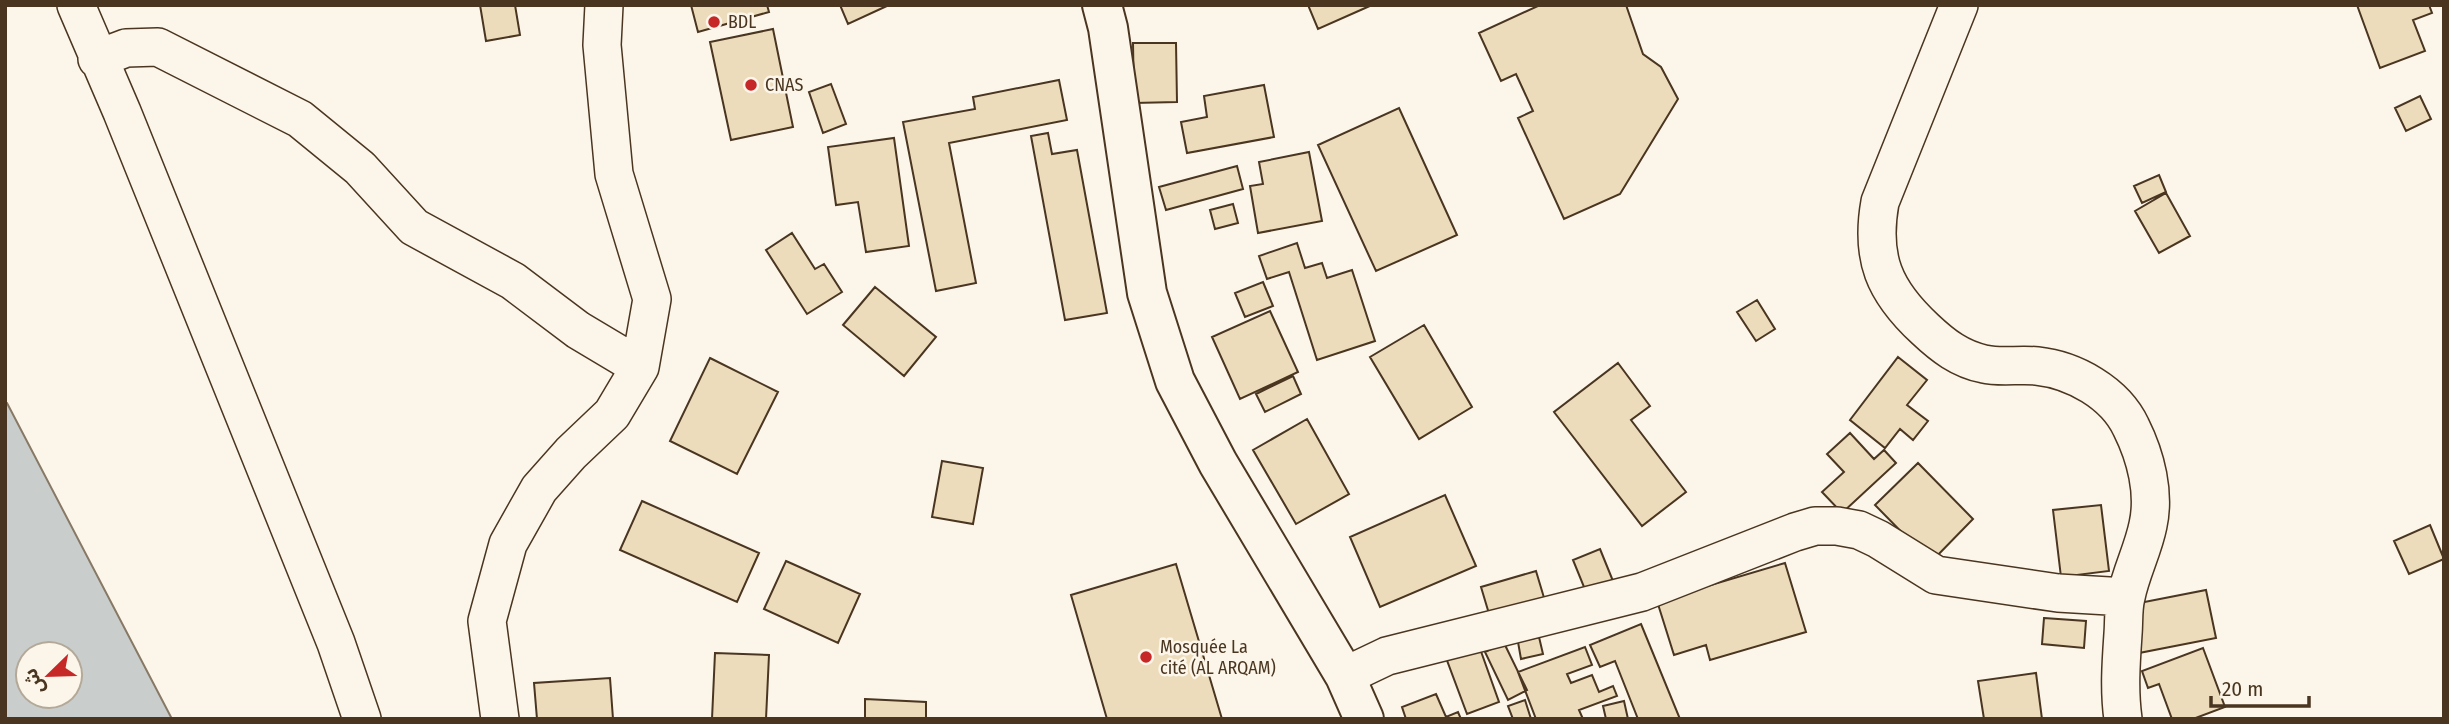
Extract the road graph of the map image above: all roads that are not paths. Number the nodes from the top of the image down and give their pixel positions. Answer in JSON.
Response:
{"nodes":[{"id":1,"x":76,"y":5,"type":"edge"},
{"id":2,"x":604,"y":5,"type":"edge"},
{"id":3,"x":1102,"y":5,"type":"edge"},
{"id":4,"x":1959,"y":5,"type":"edge"},
{"id":5,"x":97,"y":59,"type":"junction"},
{"id":6,"x":640,"y":367,"type":"junction"},
{"id":7,"x":2126,"y":597,"type":"junction"},
{"id":8,"x":1345,"y":676,"type":"junction"},
{"id":9,"x":362,"y":719,"type":"edge"},
{"id":10,"x":500,"y":719,"type":"edge"},
{"id":11,"x":1364,"y":719,"type":"edge"},
{"id":12,"x":2123,"y":719,"type":"edge"}],
"edges":[{"from":1,"to":5,"type":"street"},
{"from":2,"to":6,"type":"street"},
{"from":3,"to":8,"type":"main road"},
{"from":4,"to":7,"type":"street"},
{"from":5,"to":6,"type":"street"},
{"from":5,"to":9,"type":"street"},
{"from":6,"to":10,"type":"street"},
{"from":7,"to":8,"type":"street"},
{"from":7,"to":12,"type":"street"},
{"from":8,"to":11,"type":"main road"}]}
